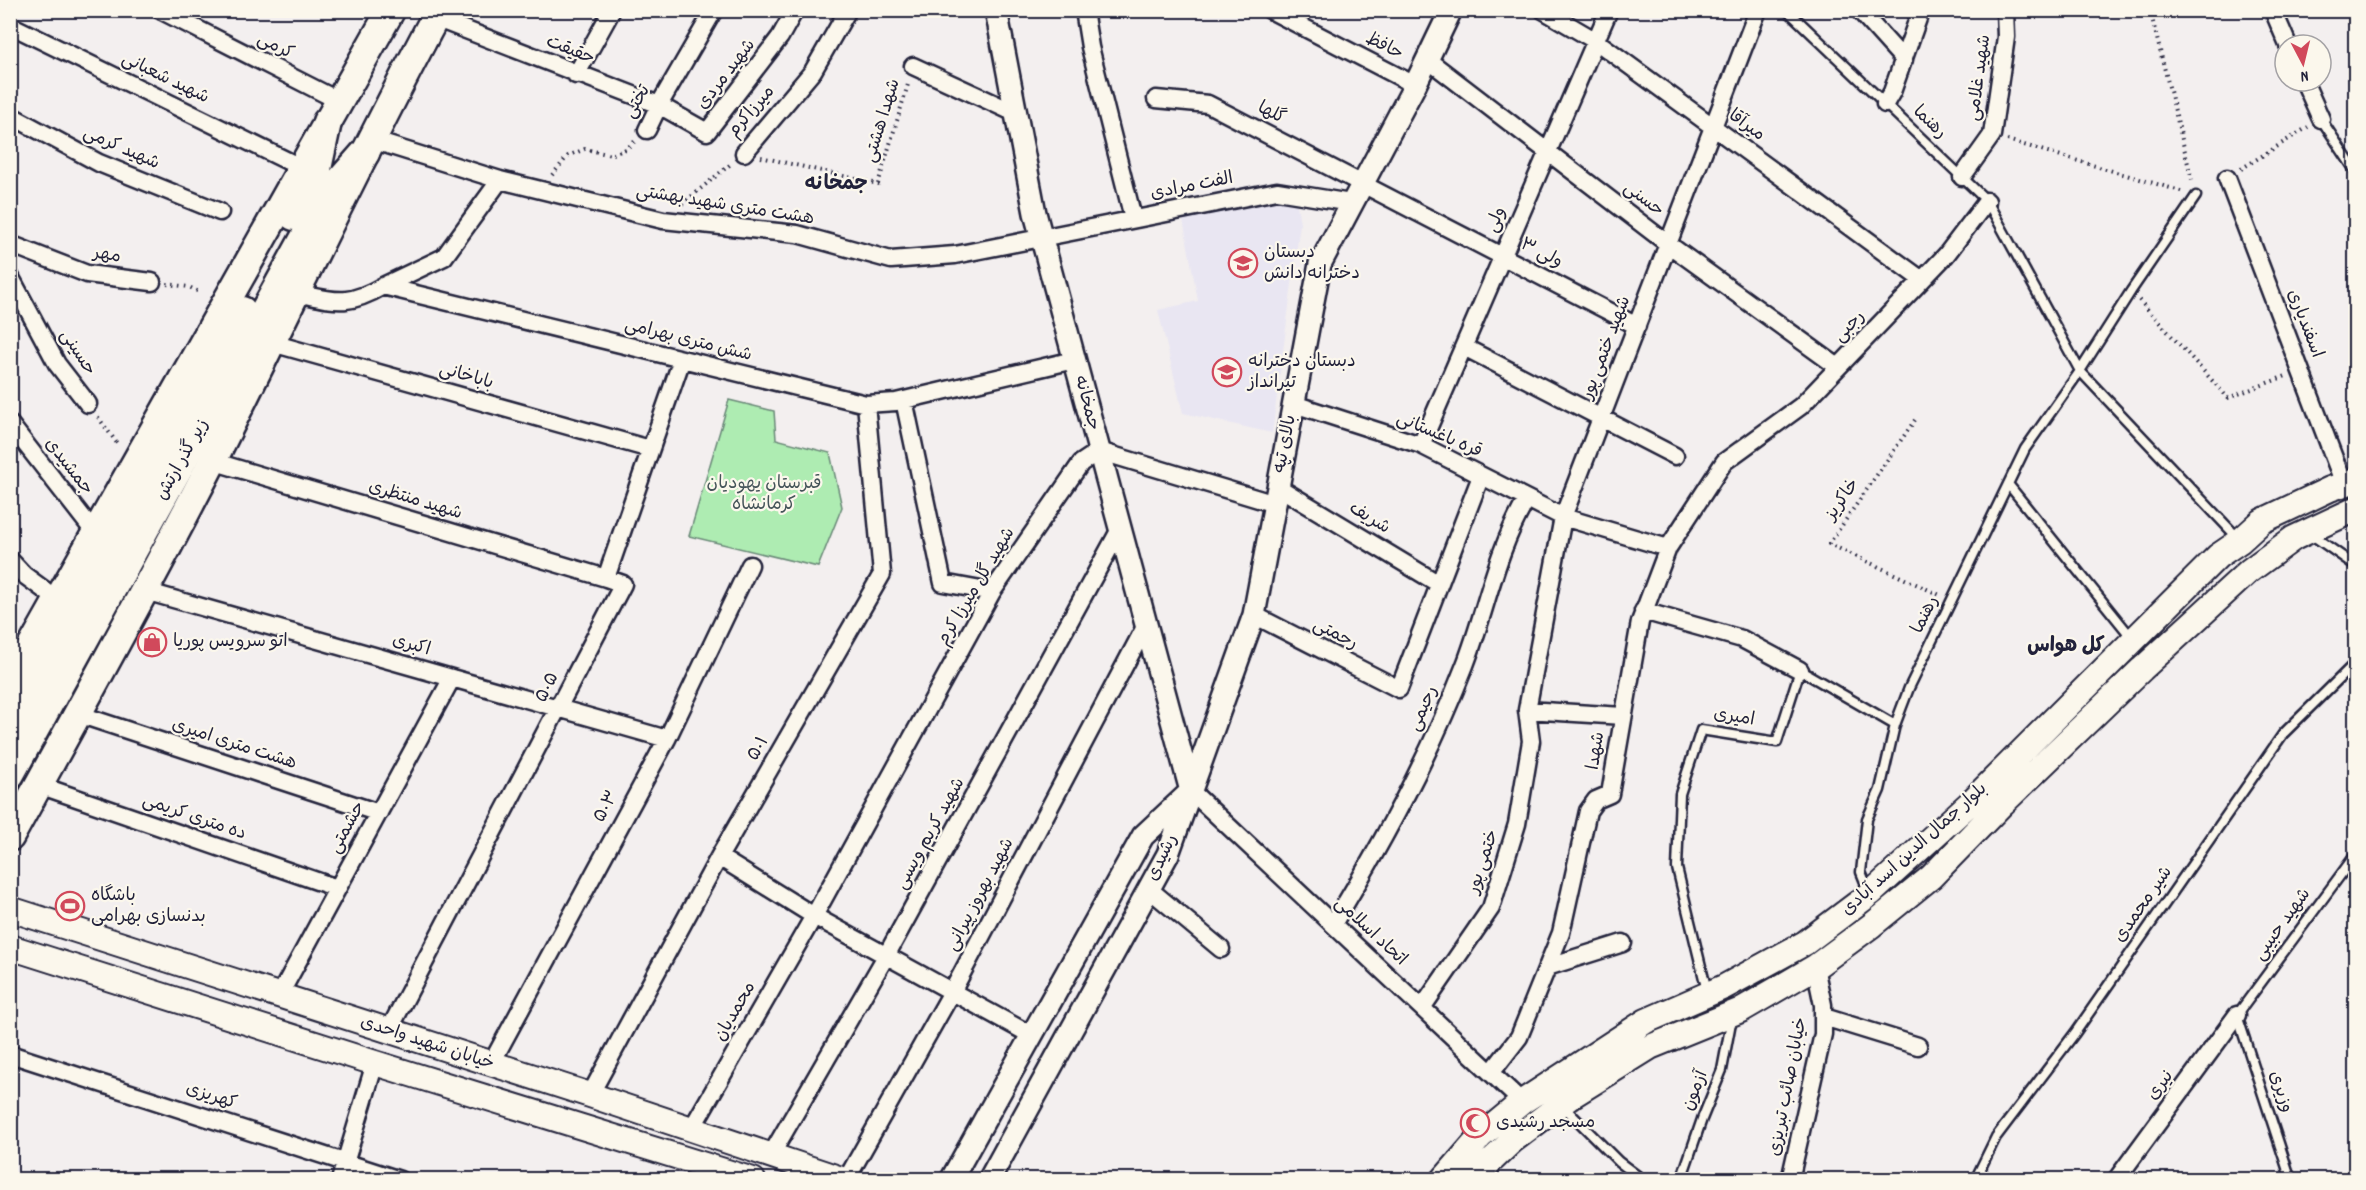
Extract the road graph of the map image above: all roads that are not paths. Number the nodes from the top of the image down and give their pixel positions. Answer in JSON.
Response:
{"nodes":[{"id":1,"x":160,"y":10,"type":"edge"},
{"id":2,"x":391,"y":10,"type":"edge"},
{"id":3,"x":612,"y":10,"type":"edge"},
{"id":4,"x":714,"y":10,"type":"edge"},
{"id":5,"x":795,"y":10,"type":"edge"},
{"id":6,"x":848,"y":10,"type":"edge"},
{"id":7,"x":996,"y":10,"type":"edge"},
{"id":8,"x":1084,"y":10,"type":"edge"},
{"id":9,"x":1270,"y":10,"type":"edge"},
{"id":10,"x":1451,"y":10,"type":"edge"},
{"id":11,"x":1543,"y":10,"type":"edge"},
{"id":12,"x":1610,"y":10,"type":"edge"},
{"id":13,"x":1758,"y":10,"type":"edge"},
{"id":14,"x":1787,"y":10,"type":"edge"},
{"id":15,"x":1858,"y":10,"type":"edge"},
{"id":16,"x":1921,"y":10,"type":"edge"},
{"id":17,"x":2006,"y":10,"type":"edge"},
{"id":18,"x":2273,"y":10,"type":"edge"},
{"id":19,"x":437,"y":14,"type":"edge"},
{"id":20,"x":10,"y":25,"type":"edge"},
{"id":21,"x":2283,"y":33,"type":"edge"},
{"id":22,"x":1596,"y":41,"type":"junction"},
{"id":23,"x":1428,"y":60,"type":"junction"},
{"id":24,"x":1904,"y":60,"type":"junction"},
{"id":25,"x":913,"y":66,"type":"road end"},
{"id":26,"x":576,"y":75,"type":"junction"},
{"id":27,"x":1415,"y":86,"type":"junction"},
{"id":28,"x":2309,"y":93,"type":"edge"},
{"id":29,"x":1156,"y":99,"type":"dead end"},
{"id":30,"x":1885,"y":104,"type":"junction"},
{"id":31,"x":658,"y":105,"type":"junction"},
{"id":32,"x":333,"y":112,"type":"junction"},
{"id":33,"x":1015,"y":113,"type":"junction"},
{"id":34,"x":10,"y":115,"type":"edge"},
{"id":35,"x":2321,"y":119,"type":"joint"},
{"id":36,"x":1714,"y":127,"type":"junction"},
{"id":37,"x":647,"y":130,"type":"road end"},
{"id":38,"x":707,"y":132,"type":"joint"},
{"id":39,"x":369,"y":146,"type":"junction"},
{"id":40,"x":1548,"y":152,"type":"junction"},
{"id":41,"x":744,"y":153,"type":"road end"},
{"id":42,"x":302,"y":168,"type":"junction"},
{"id":43,"x":2355,"y":172,"type":"edge"},
{"id":44,"x":1962,"y":177,"type":"junction"},
{"id":45,"x":2227,"y":178,"type":"road end"},
{"id":46,"x":500,"y":180,"type":"junction"},
{"id":47,"x":1362,"y":184,"type":"junction"},
{"id":48,"x":2196,"y":196,"type":"road end"},
{"id":49,"x":1987,"y":201,"type":"junction"},
{"id":50,"x":1351,"y":203,"type":"junction"},
{"id":51,"x":220,"y":212,"type":"dead end"},
{"id":52,"x":1133,"y":218,"type":"junction"},
{"id":53,"x":1041,"y":239,"type":"junction"},
{"id":54,"x":10,"y":244,"type":"edge"},
{"id":55,"x":1668,"y":244,"type":"junction"},
{"id":56,"x":1503,"y":257,"type":"junction"},
{"id":57,"x":10,"y":276,"type":"edge"},
{"id":58,"x":1922,"y":280,"type":"junction"},
{"id":59,"x":152,"y":282,"type":"road end"},
{"id":60,"x":383,"y":286,"type":"junction"},
{"id":61,"x":297,"y":293,"type":"junction"},
{"id":62,"x":1637,"y":326,"type":"junction"},
{"id":63,"x":272,"y":343,"type":"junction"},
{"id":64,"x":1464,"y":347,"type":"junction"},
{"id":65,"x":682,"y":359,"type":"junction"},
{"id":66,"x":1074,"y":360,"type":"junction"},
{"id":67,"x":1838,"y":367,"type":"junction"},
{"id":68,"x":2080,"y":371,"type":"junction"},
{"id":69,"x":904,"y":400,"type":"junction"},
{"id":70,"x":88,"y":404,"type":"road end"},
{"id":71,"x":866,"y":404,"type":"junction"},
{"id":72,"x":1294,"y":404,"type":"junction"},
{"id":73,"x":1601,"y":419,"type":"junction"},
{"id":74,"x":10,"y":424,"type":"edge"},
{"id":75,"x":1421,"y":445,"type":"junction"},
{"id":76,"x":650,"y":449,"type":"junction"},
{"id":77,"x":1099,"y":451,"type":"junction"},
{"id":78,"x":1675,"y":456,"type":"dead end"},
{"id":79,"x":212,"y":461,"type":"junction"},
{"id":80,"x":1724,"y":462,"type":"joint"},
{"id":81,"x":1481,"y":476,"type":"junction"},
{"id":82,"x":2350,"y":482,"type":"edge"},
{"id":83,"x":2008,"y":484,"type":"junction"},
{"id":84,"x":1276,"y":495,"type":"junction"},
{"id":85,"x":1527,"y":499,"type":"junction"},
{"id":86,"x":2291,"y":507,"type":"junction"},
{"id":87,"x":2355,"y":509,"type":"edge"},
{"id":88,"x":1563,"y":517,"type":"junction"},
{"id":89,"x":1120,"y":529,"type":"junction"},
{"id":90,"x":2306,"y":531,"type":"junction"},
{"id":91,"x":95,"y":533,"type":"junction"},
{"id":92,"x":2240,"y":541,"type":"junction"},
{"id":93,"x":1668,"y":549,"type":"junction"},
{"id":94,"x":10,"y":560,"type":"edge"},
{"id":95,"x":750,"y":564,"type":"dead end"},
{"id":96,"x":2355,"y":566,"type":"edge"},
{"id":97,"x":606,"y":578,"type":"junction"},
{"id":98,"x":1439,"y":584,"type":"junction"},
{"id":99,"x":145,"y":591,"type":"junction"},
{"id":100,"x":992,"y":592,"type":"junction"},
{"id":101,"x":58,"y":600,"type":"junction"},
{"id":102,"x":1644,"y":611,"type":"junction"},
{"id":103,"x":1254,"y":615,"type":"junction"},
{"id":104,"x":1146,"y":625,"type":"junction"},
{"id":105,"x":2133,"y":640,"type":"junction"},
{"id":106,"x":2355,"y":662,"type":"edge"},
{"id":107,"x":1800,"y":670,"type":"junction"},
{"id":108,"x":13,"y":673,"type":"edge"},
{"id":109,"x":452,"y":678,"type":"junction"},
{"id":110,"x":559,"y":708,"type":"junction"},
{"id":111,"x":1527,"y":710,"type":"junction"},
{"id":112,"x":78,"y":714,"type":"junction"},
{"id":113,"x":1623,"y":716,"type":"junction"},
{"id":114,"x":1895,"y":725,"type":"junction"},
{"id":115,"x":10,"y":732,"type":"edge"},
{"id":116,"x":667,"y":739,"type":"junction"},
{"id":117,"x":10,"y":774,"type":"edge"},
{"id":118,"x":39,"y":785,"type":"junction"},
{"id":119,"x":1191,"y":792,"type":"junction"},
{"id":120,"x":379,"y":813,"type":"junction"},
{"id":121,"x":10,"y":837,"type":"edge"},
{"id":122,"x":2355,"y":854,"type":"edge"},
{"id":123,"x":718,"y":857,"type":"junction"},
{"id":124,"x":337,"y":888,"type":"junction"},
{"id":125,"x":1149,"y":888,"type":"junction"},
{"id":126,"x":1870,"y":894,"type":"junction"},
{"id":127,"x":10,"y":909,"type":"edge"},
{"id":128,"x":1885,"y":914,"type":"junction"},
{"id":129,"x":814,"y":916,"type":"junction"},
{"id":130,"x":1333,"y":924,"type":"junction"},
{"id":131,"x":1623,"y":943,"type":"dead end"},
{"id":132,"x":10,"y":947,"type":"edge"},
{"id":133,"x":1221,"y":949,"type":"dead end"},
{"id":134,"x":886,"y":956,"type":"junction"},
{"id":135,"x":1547,"y":967,"type":"junction"},
{"id":136,"x":1815,"y":967,"type":"junction"},
{"id":137,"x":952,"y":992,"type":"junction"},
{"id":138,"x":1707,"y":994,"type":"junction"},
{"id":139,"x":279,"y":996,"type":"junction"},
{"id":140,"x":1422,"y":1008,"type":"junction"},
{"id":141,"x":1733,"y":1013,"type":"junction"},
{"id":142,"x":2237,"y":1015,"type":"junction"},
{"id":143,"x":1824,"y":1017,"type":"junction"},
{"id":144,"x":388,"y":1032,"type":"junction"},
{"id":145,"x":1031,"y":1035,"type":"junction"},
{"id":146,"x":1918,"y":1046,"type":"dead end"},
{"id":147,"x":10,"y":1054,"type":"edge"},
{"id":148,"x":375,"y":1063,"type":"junction"},
{"id":149,"x":490,"y":1064,"type":"junction"},
{"id":150,"x":1491,"y":1073,"type":"junction"},
{"id":151,"x":590,"y":1095,"type":"junction"},
{"id":152,"x":1522,"y":1102,"type":"junction"},
{"id":153,"x":1561,"y":1104,"type":"junction"},
{"id":154,"x":692,"y":1128,"type":"junction"},
{"id":155,"x":771,"y":1155,"type":"junction"},
{"id":156,"x":346,"y":1161,"type":"junction"},
{"id":157,"x":340,"y":1179,"type":"edge"},
{"id":158,"x":400,"y":1179,"type":"edge"},
{"id":159,"x":753,"y":1179,"type":"edge"},
{"id":160,"x":845,"y":1179,"type":"edge"},
{"id":161,"x":951,"y":1179,"type":"edge"},
{"id":162,"x":989,"y":1179,"type":"edge"},
{"id":163,"x":1443,"y":1179,"type":"edge"},
{"id":164,"x":1472,"y":1179,"type":"edge"},
{"id":165,"x":1643,"y":1179,"type":"edge"},
{"id":166,"x":1681,"y":1179,"type":"edge"},
{"id":167,"x":1790,"y":1179,"type":"edge"},
{"id":168,"x":1975,"y":1179,"type":"edge"},
{"id":169,"x":2115,"y":1179,"type":"edge"},
{"id":170,"x":2290,"y":1179,"type":"edge"}],
"edges":[{"from":1,"to":32,"type":"street","name":"کرمی"},
{"from":2,"to":32,"type":"main road"},
{"from":3,"to":26,"type":"street"},
{"from":4,"to":31,"type":"street","name":"تختی"},
{"from":5,"to":38,"type":"street","name":"شهید مردی"},
{"from":6,"to":41,"type":"street","name":"میرزاکرم"},
{"from":7,"to":33,"type":"street","name":"جمخانه"},
{"from":8,"to":52,"type":"street"},
{"from":9,"to":27,"type":"street","name":"حافظ"},
{"from":10,"to":23,"type":"street","name":"بالای تپه"},
{"from":11,"to":22,"type":"street","name":"میرآقا"},
{"from":12,"to":22,"type":"street","name":"ولی"},
{"from":13,"to":36,"type":"street","name":"شهید ختمی پور"},
{"from":14,"to":30,"type":"lane","name":"رهنما"},
{"from":15,"to":24,"type":"street"},
{"from":16,"to":24,"type":"street"},
{"from":17,"to":44,"type":"street","name":"شهید غلامی"},
{"from":18,"to":21,"type":"street"},
{"from":19,"to":26,"type":"street","name":"حقیقت"},
{"from":19,"to":39,"type":"main road"},
{"from":20,"to":42,"type":"street","name":"شهید شعبانی"},
{"from":22,"to":36,"type":"street","name":"میرآقا"},
{"from":22,"to":40,"type":"street","name":"ولی"},
{"from":23,"to":27,"type":"street","name":"بالای تپه"},
{"from":23,"to":40,"type":"street","name":"حسنی"},
{"from":24,"to":30,"type":"street"},
{"from":25,"to":33,"type":"street"},
{"from":26,"to":31,"type":"street","name":"حقیقت"},
{"from":27,"to":47,"type":"street","name":"بالای تپه"},
{"from":28,"to":35,"type":"street"},
{"from":29,"to":47,"type":"street","name":"گلها"},
{"from":30,"to":44,"type":"lane","name":"رهنما"},
{"from":31,"to":37,"type":"street","name":"تختی"},
{"from":31,"to":38,"type":"street","name":"حقیقت"},
{"from":32,"to":42,"type":"main road"},
{"from":32,"to":115,"type":"highway","name":"زیر گذر ارتش"},
{"from":33,"to":53,"type":"street","name":"جمخانه"},
{"from":34,"to":51,"type":"street","name":"شهید کرمی"},
{"from":35,"to":43,"type":"lane"},
{"from":36,"to":55,"type":"street","name":"شهید ختمی پور"},
{"from":36,"to":58,"type":"street","name":"میرآقا"},
{"from":39,"to":46,"type":"street","name":"هشت متری شهید بهشتی"},
{"from":39,"to":61,"type":"main road"},
{"from":39,"to":117,"type":"highway","name":"زیر گذر ارتش"},
{"from":40,"to":55,"type":"street","name":"حسنی"},
{"from":40,"to":56,"type":"street","name":"ولی"},
{"from":42,"to":91,"type":"main road"},
{"from":44,"to":49,"type":"lane","name":"رهنما"},
{"from":45,"to":82,"type":"street","name":"اسفندیاری"},
{"from":46,"to":53,"type":"street","name":"هشت متری شهید بهشتی"},
{"from":46,"to":60,"type":"street"},
{"from":47,"to":50,"type":"street","name":"بالای تپه"},
{"from":47,"to":56,"type":"street","name":"ولی ۳"},
{"from":48,"to":68,"type":"lane"},
{"from":49,"to":58,"type":"street","name":"رجبی"},
{"from":49,"to":68,"type":"lane","name":"رهنما"},
{"from":50,"to":52,"type":"street","name":"الفت مرادی"},
{"from":50,"to":72,"type":"street","name":"بالای تپه"},
{"from":52,"to":53,"type":"street","name":"الفت مرادی"},
{"from":53,"to":66,"type":"street","name":"جمخانه"},
{"from":54,"to":59,"type":"street","name":"مهر"},
{"from":55,"to":62,"type":"street","name":"شهید ختمی پور"},
{"from":55,"to":67,"type":"street","name":"حسنی"},
{"from":56,"to":62,"type":"street","name":"ولی ۳"},
{"from":56,"to":64,"type":"street","name":"ولی"},
{"from":57,"to":70,"type":"street","name":"حسینی"},
{"from":58,"to":67,"type":"street","name":"رجبی"},
{"from":60,"to":61,"type":"street"},
{"from":60,"to":65,"type":"street","name":"شش متری بهرامی"},
{"from":61,"to":63,"type":"main road"},
{"from":62,"to":73,"type":"street","name":"شهید ختمی پور"},
{"from":63,"to":76,"type":"street","name":"باباخانی"},
{"from":63,"to":79,"type":"main road"},
{"from":64,"to":73,"type":"street"},
{"from":64,"to":75,"type":"street","name":"ولی"},
{"from":65,"to":71,"type":"street","name":"شش متری بهرامی"},
{"from":65,"to":76,"type":"street"},
{"from":66,"to":69,"type":"street","name":"شش متری بهرامی"},
{"from":66,"to":77,"type":"street","name":"جمخانه"},
{"from":67,"to":80,"type":"street","name":"رجبی"},
{"from":68,"to":83,"type":"lane","name":"رهنما"},
{"from":68,"to":92,"type":"lane","name":"رهنما"},
{"from":69,"to":71,"type":"street","name":"شش متری بهرامی"},
{"from":69,"to":100,"type":"street"},
{"from":71,"to":123,"type":"street","name":"۵۰۱"},
{"from":72,"to":75,"type":"street","name":"قره باغستانی"},
{"from":72,"to":84,"type":"street","name":"بالای تپه"},
{"from":73,"to":78,"type":"street"},
{"from":73,"to":88,"type":"street","name":"شهید ختمی پور"},
{"from":74,"to":91,"type":"street","name":"جمشیدی"},
{"from":75,"to":81,"type":"street","name":"قره باغستانی"},
{"from":76,"to":97,"type":"street"},
{"from":77,"to":84,"type":"street"},
{"from":77,"to":89,"type":"street","name":"جمخانه"},
{"from":77,"to":100,"type":"street","name":"شهید گل میرزا کرم"},
{"from":79,"to":97,"type":"street","name":"شهید منتظری"},
{"from":79,"to":99,"type":"main road"},
{"from":80,"to":93,"type":"street","name":"شهدا"},
{"from":81,"to":85,"type":"street","name":"قره باغستانی"},
{"from":81,"to":98,"type":"street"},
{"from":82,"to":86,"type":"main road","name":"بلوار جمال الدین اسد آبادی"},
{"from":83,"to":105,"type":"lane"},
{"from":83,"to":114,"type":"lane","name":"رهنما"},
{"from":84,"to":98,"type":"street","name":"شریف"},
{"from":84,"to":103,"type":"street","name":"بالای تپه"},
{"from":85,"to":88,"type":"street","name":"قره باغستانی"},
{"from":85,"to":130,"type":"street","name":"رحیمی"},
{"from":86,"to":90,"type":"main road"},
{"from":86,"to":92,"type":"main road","name":"بلوار جمال الدین اسد آبادی"},
{"from":87,"to":90,"type":"main road","name":"بلوار جمال الدین اسد آبادی"},
{"from":88,"to":93,"type":"street","name":"قره باغستانی"},
{"from":88,"to":111,"type":"street","name":"شهید ختمی پور"},
{"from":89,"to":104,"type":"street","name":"جمخانه"},
{"from":89,"to":134,"type":"street","name":"شهید کریم ویسی"},
{"from":90,"to":96,"type":"lane"},
{"from":90,"to":128,"type":"main road","name":"بلوار جمال الدین اسد آبادی"},
{"from":91,"to":101,"type":"main road"},
{"from":92,"to":105,"type":"main road","name":"بلوار جمال الدین اسد آبادی"},
{"from":93,"to":102,"type":"street","name":"شهدا"},
{"from":94,"to":101,"type":"street"},
{"from":95,"to":116,"type":"street","name":"۵۰۳"},
{"from":97,"to":110,"type":"street","name":"۵۰۵"},
{"from":98,"to":103,"type":"street","name":"رحمتی"},
{"from":99,"to":109,"type":"street","name":"اکبری"},
{"from":99,"to":112,"type":"main road"},
{"from":100,"to":129,"type":"street","name":"شهید گل میرزا کرم"},
{"from":101,"to":108,"type":"main road"},
{"from":102,"to":107,"type":"street"},
{"from":102,"to":113,"type":"street","name":"شهدا"},
{"from":103,"to":119,"type":"street","name":"بالای تپه"},
{"from":104,"to":119,"type":"street","name":"جمخانه"},
{"from":104,"to":137,"type":"street","name":"شهید بهروز پیرانی"},
{"from":105,"to":126,"type":"main road","name":"بلوار جمال الدین اسد آبادی"},
{"from":106,"to":168,"type":"lane","name":"شیر محمدی"},
{"from":107,"to":114,"type":"lane"},
{"from":107,"to":138,"type":"lane","name":"امیری"},
{"from":109,"to":110,"type":"street","name":"اکبری"},
{"from":109,"to":120,"type":"street","name":"حشمتی"},
{"from":110,"to":116,"type":"street","name":"اکبری"},
{"from":110,"to":144,"type":"street","name":"۵۰۵"},
{"from":111,"to":113,"type":"street"},
{"from":111,"to":140,"type":"street","name":"ختمی پور"},
{"from":112,"to":118,"type":"main road"},
{"from":112,"to":120,"type":"street","name":"هشت متری امیری"},
{"from":113,"to":135,"type":"street","name":"شهدا"},
{"from":114,"to":126,"type":"lane","name":"رهنما"},
{"from":116,"to":149,"type":"street","name":"۵۰۳"},
{"from":118,"to":121,"type":"main road"},
{"from":118,"to":124,"type":"street","name":"ده متری کریمی"},
{"from":119,"to":125,"type":"street","name":"رشیدی"},
{"from":119,"to":130,"type":"street","name":"اتحاد اسلامی"},
{"from":119,"to":145,"type":"street","name":"رشیدی"},
{"from":120,"to":124,"type":"street","name":"حشمتی"},
{"from":122,"to":142,"type":"lane","name":"شهید حبیبی"},
{"from":123,"to":129,"type":"street"},
{"from":123,"to":151,"type":"street","name":"۵۰۱"},
{"from":124,"to":139,"type":"street","name":"حشمتی"},
{"from":125,"to":133,"type":"street"},
{"from":125,"to":162,"type":"street","name":"رشیدی"},
{"from":126,"to":128,"type":"main road"},
{"from":126,"to":138,"type":"main road","name":"بلوار جمال الدین اسد آبادی"},
{"from":127,"to":139,"type":"main road","name":"خیابان شهید واحدی"},
{"from":128,"to":136,"type":"main road","name":"بلوار جمال الدین اسد آبادی"},
{"from":129,"to":134,"type":"street"},
{"from":129,"to":154,"type":"street","name":"محمدیان"},
{"from":130,"to":140,"type":"street","name":"اتحاد اسلامی"},
{"from":131,"to":135,"type":"street"},
{"from":132,"to":148,"type":"main road","name":"خیابان شهید واحدی"},
{"from":134,"to":137,"type":"street"},
{"from":134,"to":155,"type":"street","name":"شهید کریم ویسی"},
{"from":135,"to":150,"type":"street","name":"شهدا"},
{"from":136,"to":141,"type":"main road","name":"بلوار جمال الدین اسد آبادی"},
{"from":136,"to":143,"type":"street","name":"خیابان صائب تبریزی"},
{"from":137,"to":145,"type":"street"},
{"from":137,"to":160,"type":"street","name":"شهید بهروز پیرانی"},
{"from":138,"to":152,"type":"main road","name":"بلوار جمال الدین اسد آبادی"},
{"from":139,"to":144,"type":"main road","name":"خیابان شهید واحدی"},
{"from":140,"to":150,"type":"street","name":"اتحاد اسلامی"},
{"from":141,"to":153,"type":"main road","name":"بلوار جمال الدین اسد آبادی"},
{"from":141,"to":166,"type":"lane","name":"آزمون"},
{"from":142,"to":169,"type":"street","name":"نیری"},
{"from":142,"to":170,"type":"lane","name":"وزیری"},
{"from":143,"to":146,"type":"street"},
{"from":143,"to":167,"type":"street","name":"خیابان صائب تبریزی"},
{"from":144,"to":149,"type":"main road","name":"خیابان شهید واحدی"},
{"from":145,"to":161,"type":"street","name":"رشیدی"},
{"from":147,"to":156,"type":"street","name":"کهریزی"},
{"from":148,"to":156,"type":"street"},
{"from":148,"to":159,"type":"main road","name":"خیابان شهید واحدی"},
{"from":149,"to":151,"type":"main road","name":"خیابان شهید واحدی"},
{"from":150,"to":152,"type":"street","name":"اتحاد اسلامی"},
{"from":151,"to":154,"type":"main road","name":"خیابان شهید واحدی"},
{"from":152,"to":163,"type":"main road","name":"بلوار جمال الدین اسد آبادی"},
{"from":153,"to":164,"type":"main road","name":"بلوار جمال الدین اسد آبادی"},
{"from":153,"to":165,"type":"lane"},
{"from":154,"to":155,"type":"main road","name":"خیابان شهید واحدی"},
{"from":155,"to":160,"type":"main road","name":"خیابان شهید واحدی"},
{"from":156,"to":157,"type":"street"},
{"from":156,"to":158,"type":"street","name":"کهریزی"}]}
